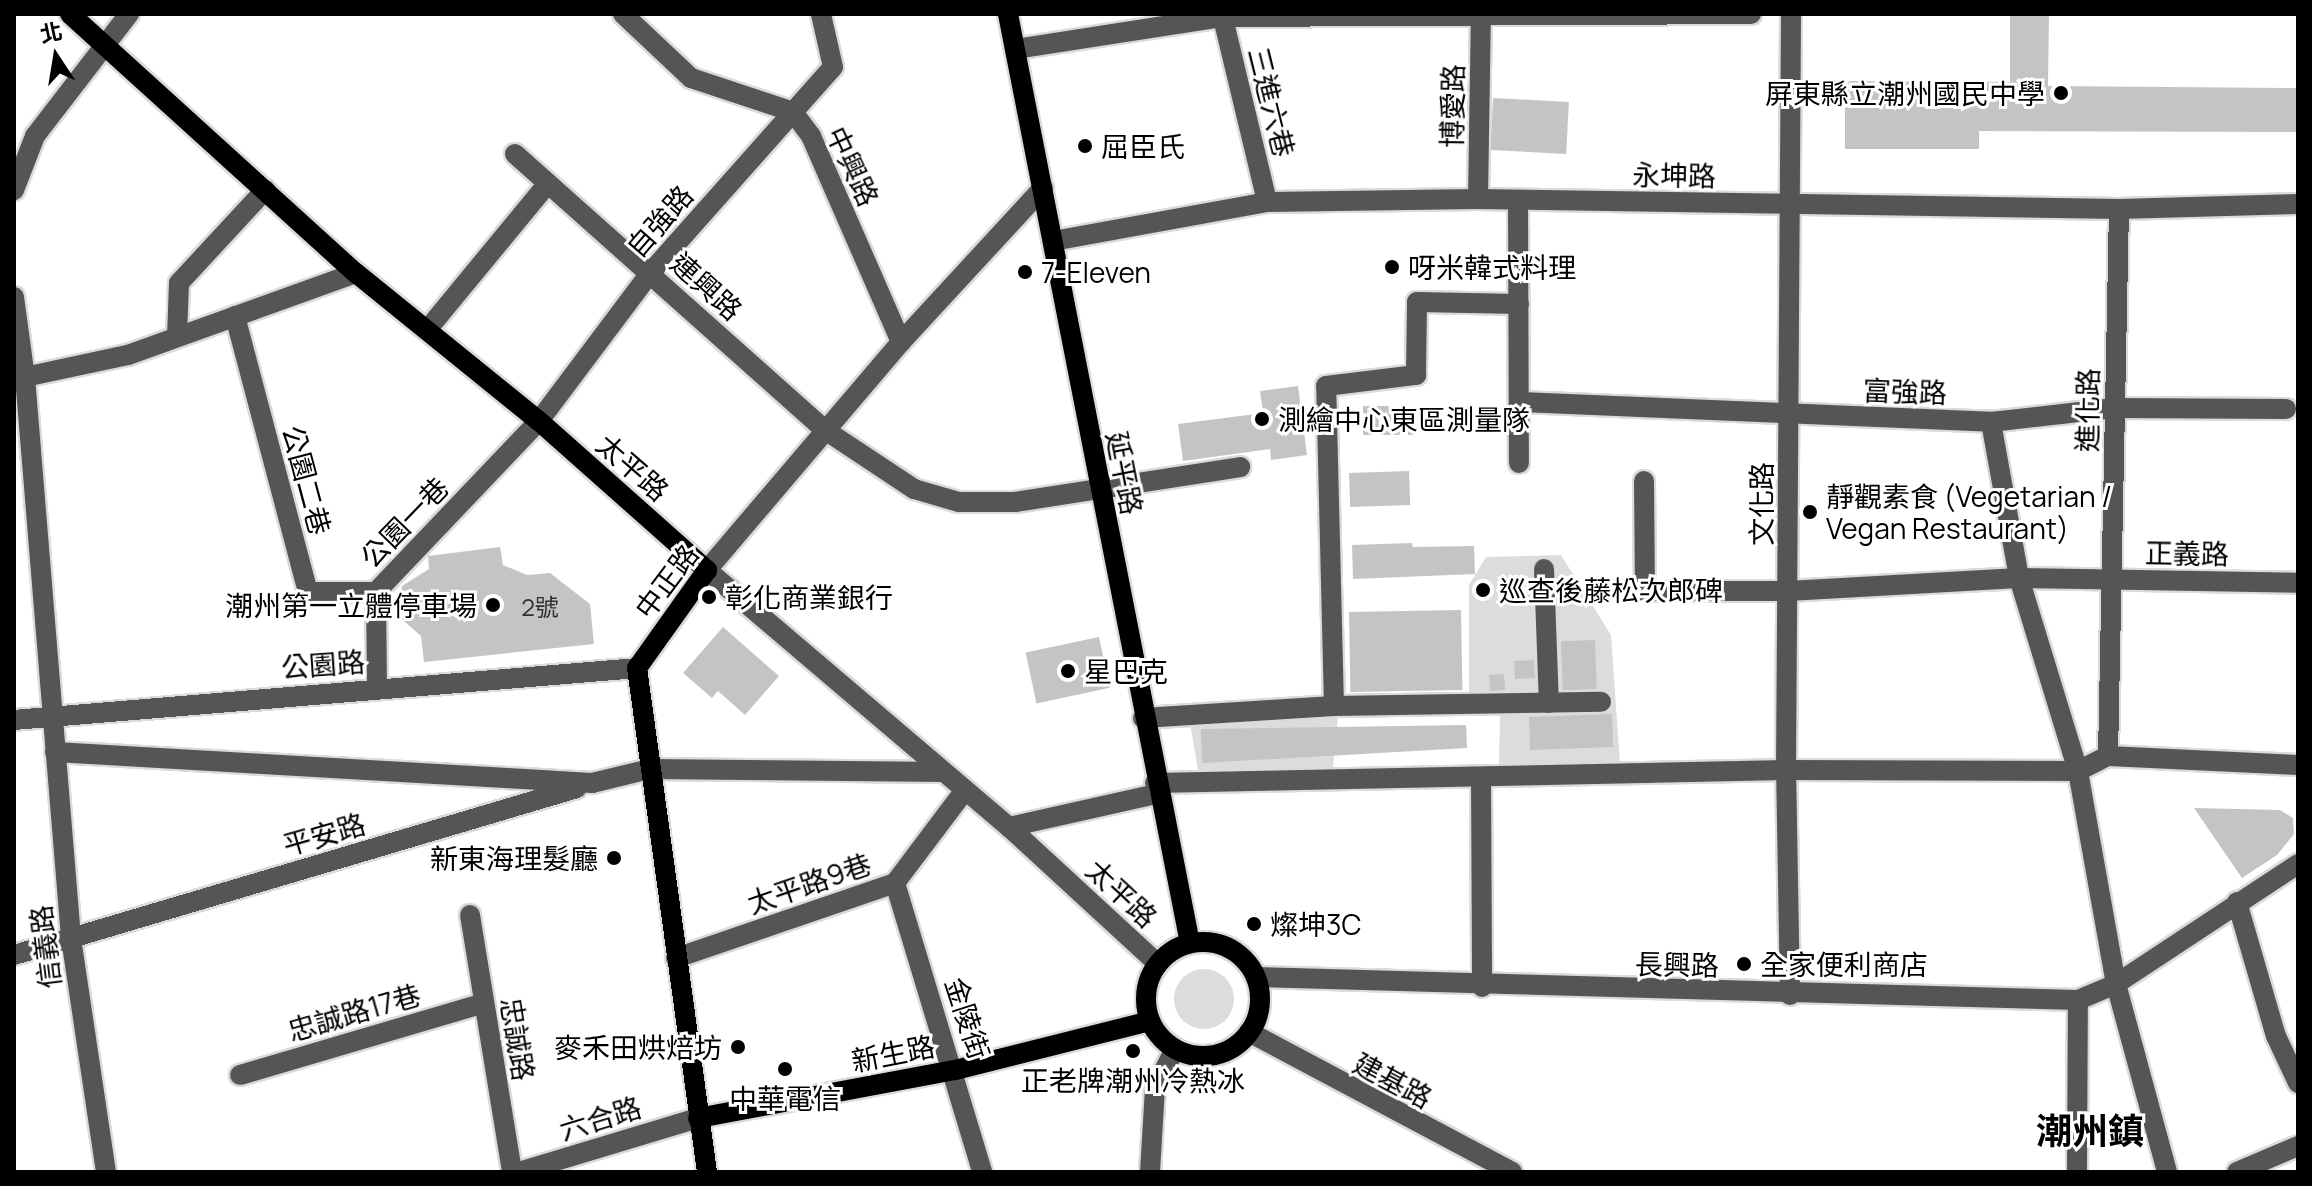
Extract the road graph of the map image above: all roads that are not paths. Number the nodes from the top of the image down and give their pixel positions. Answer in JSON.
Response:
{"nodes":[{"id":1,"x":70,"y":14,"type":"edge"},
{"id":2,"x":129,"y":14,"type":"edge"},
{"id":3,"x":623,"y":14,"type":"edge"},
{"id":4,"x":821,"y":14,"type":"edge"},
{"id":5,"x":1008,"y":14,"type":"edge"},
{"id":6,"x":1608,"y":14,"type":"edge"},
{"id":7,"x":1751,"y":14,"type":"edge"},
{"id":8,"x":1791,"y":14,"type":"edge"},
{"id":9,"x":1481,"y":15,"type":"edge"},
{"id":10,"x":1222,"y":16,"type":"edge"},
{"id":11,"x":103,"y":42,"type":"junction"},
{"id":12,"x":1015,"y":49,"type":"junction"},
{"id":13,"x":793,"y":112,"type":"junction"},
{"id":14,"x":515,"y":154,"type":"dead end"},
{"id":15,"x":548,"y":183,"type":"junction"},
{"id":16,"x":1043,"y":188,"type":"junction"},
{"id":17,"x":14,"y":190,"type":"edge"},
{"id":18,"x":265,"y":190,"type":"junction"},
{"id":19,"x":1478,"y":199,"type":"junction"},
{"id":20,"x":1518,"y":200,"type":"junction"},
{"id":21,"x":1267,"y":202,"type":"junction"},
{"id":22,"x":2298,"y":204,"type":"edge"},
{"id":23,"x":1791,"y":205,"type":"junction"},
{"id":24,"x":2119,"y":209,"type":"junction"},
{"id":25,"x":1053,"y":241,"type":"junction"},
{"id":26,"x":651,"y":272,"type":"junction"},
{"id":27,"x":356,"y":273,"type":"junction"},
{"id":28,"x":14,"y":297,"type":"edge"},
{"id":29,"x":1519,"y":304,"type":"junction"},
{"id":30,"x":235,"y":316,"type":"junction"},
{"id":31,"x":427,"y":330,"type":"junction"},
{"id":32,"x":177,"y":337,"type":"junction"},
{"id":33,"x":901,"y":342,"type":"junction"},
{"id":34,"x":25,"y":377,"type":"junction"},
{"id":35,"x":1521,"y":402,"type":"junction"},
{"id":36,"x":2114,"y":408,"type":"junction"},
{"id":37,"x":2286,"y":409,"type":"dead end"},
{"id":38,"x":1789,"y":414,"type":"junction"},
{"id":39,"x":539,"y":421,"type":"junction"},
{"id":40,"x":1991,"y":422,"type":"junction"},
{"id":41,"x":825,"y":430,"type":"junction"},
{"id":42,"x":1519,"y":463,"type":"dead end"},
{"id":43,"x":1240,"y":467,"type":"dead end"},
{"id":44,"x":1644,"y":481,"type":"dead end"},
{"id":45,"x":1099,"y":489,"type":"junction"},
{"id":46,"x":1544,"y":569,"type":"dead end"},
{"id":47,"x":707,"y":570,"type":"junction"},
{"id":48,"x":2019,"y":578,"type":"junction"},
{"id":49,"x":2114,"y":580,"type":"junction"},
{"id":50,"x":2298,"y":583,"type":"edge"},
{"id":51,"x":1595,"y":591,"type":"dead end"},
{"id":52,"x":1645,"y":591,"type":"junction"},
{"id":53,"x":1788,"y":591,"type":"junction"},
{"id":54,"x":376,"y":592,"type":"junction"},
{"id":55,"x":637,"y":668,"type":"junction"},
{"id":56,"x":377,"y":688,"type":"junction"},
{"id":57,"x":1601,"y":702,"type":"dead end"},
{"id":58,"x":1549,"y":703,"type":"junction"},
{"id":59,"x":1334,"y":706,"type":"junction"},
{"id":60,"x":52,"y":713,"type":"junction"},
{"id":61,"x":1143,"y":718,"type":"junction"},
{"id":62,"x":14,"y":720,"type":"edge"},
{"id":63,"x":55,"y":752,"type":"junction"},
{"id":64,"x":2108,"y":756,"type":"junction"},
{"id":65,"x":2298,"y":765,"type":"edge"},
{"id":66,"x":650,"y":769,"type":"junction"},
{"id":67,"x":1786,"y":770,"type":"junction"},
{"id":68,"x":2078,"y":771,"type":"junction"},
{"id":69,"x":943,"y":772,"type":"junction"},
{"id":70,"x":1481,"y":777,"type":"junction"},
{"id":71,"x":592,"y":783,"type":"junction"},
{"id":72,"x":1156,"y":789,"type":"junction"},
{"id":73,"x":965,"y":790,"type":"junction"},
{"id":74,"x":1009,"y":827,"type":"junction"},
{"id":75,"x":2298,"y":864,"type":"edge"},
{"id":76,"x":895,"y":883,"type":"junction"},
{"id":77,"x":2237,"y":902,"type":"junction"},
{"id":78,"x":470,"y":915,"type":"dead end"},
{"id":79,"x":71,"y":938,"type":"junction"},
{"id":80,"x":1190,"y":943,"type":"junction"},
{"id":81,"x":14,"y":955,"type":"edge"},
{"id":82,"x":676,"y":958,"type":"junction"},
{"id":83,"x":1158,"y":964,"type":"junction"},
{"id":84,"x":1256,"y":977,"type":"junction"},
{"id":85,"x":2116,"y":984,"type":"junction"},
{"id":86,"x":1482,"y":987,"type":"junction"},
{"id":87,"x":1790,"y":995,"type":"junction"},
{"id":88,"x":2078,"y":1000,"type":"junction"},
{"id":89,"x":484,"y":1003,"type":"junction"},
{"id":90,"x":1150,"y":1021,"type":"junction"},
{"id":91,"x":1249,"y":1032,"type":"junction"},
{"id":92,"x":1175,"y":1049,"type":"junction"},
{"id":93,"x":955,"y":1070,"type":"junction"},
{"id":94,"x":240,"y":1075,"type":"dead end"},
{"id":95,"x":2298,"y":1083,"type":"edge"},
{"id":96,"x":698,"y":1118,"type":"junction"},
{"id":97,"x":2298,"y":1146,"type":"edge"},
{"id":98,"x":1502,"y":1170,"type":"edge"},
{"id":99,"x":523,"y":1171,"type":"edge"},
{"id":100,"x":106,"y":1172,"type":"edge"},
{"id":101,"x":707,"y":1172,"type":"edge"},
{"id":102,"x":982,"y":1172,"type":"edge"},
{"id":103,"x":1150,"y":1172,"type":"edge"},
{"id":104,"x":2077,"y":1172,"type":"edge"},
{"id":105,"x":2167,"y":1172,"type":"edge"},
{"id":106,"x":2237,"y":1172,"type":"edge"}],
"edges":[{"from":1,"to":11,"type":"main road","name":"太平路"},
{"from":2,"to":11,"type":"street"},
{"from":3,"to":13,"type":"street","name":"中興路"},
{"from":4,"to":13,"type":"street","name":"自強路"},
{"from":5,"to":12,"type":"main road","name":"延平路"},
{"from":6,"to":7,"type":"street"},
{"from":6,"to":9,"type":"street"},
{"from":8,"to":23,"type":"street","name":"文化路"},
{"from":9,"to":10,"type":"street"},
{"from":9,"to":19,"type":"street","name":"博愛路"},
{"from":10,"to":12,"type":"street"},
{"from":10,"to":21,"type":"street","name":"三進六巷"},
{"from":11,"to":17,"type":"street"},
{"from":11,"to":18,"type":"main road","name":"太平路"},
{"from":12,"to":16,"type":"main road","name":"延平路"},
{"from":13,"to":26,"type":"street","name":"自強路"},
{"from":13,"to":33,"type":"street","name":"中興路"},
{"from":14,"to":15,"type":"street","name":"連興路"},
{"from":15,"to":26,"type":"street","name":"連興路"},
{"from":15,"to":31,"type":"street"},
{"from":16,"to":25,"type":"main road","name":"延平路"},
{"from":16,"to":33,"type":"street","name":"中正路"},
{"from":18,"to":27,"type":"main road","name":"太平路"},
{"from":18,"to":32,"type":"street"},
{"from":19,"to":20,"type":"street","name":"永坤路"},
{"from":19,"to":21,"type":"street","name":"永坤路"},
{"from":20,"to":23,"type":"street","name":"永坤路"},
{"from":20,"to":29,"type":"street"},
{"from":21,"to":25,"type":"street","name":"永坤路"},
{"from":22,"to":24,"type":"street","name":"永坤路"},
{"from":23,"to":24,"type":"street","name":"永坤路"},
{"from":23,"to":38,"type":"street","name":"文化路"},
{"from":24,"to":36,"type":"street","name":"進化路"},
{"from":25,"to":45,"type":"main road","name":"延平路"},
{"from":26,"to":39,"type":"street","name":"自強路"},
{"from":26,"to":41,"type":"street","name":"連興路"},
{"from":27,"to":30,"type":"street"},
{"from":27,"to":31,"type":"main road","name":"太平路"},
{"from":28,"to":34,"type":"street","name":"信義路"},
{"from":29,"to":35,"type":"street"},
{"from":29,"to":59,"type":"street"},
{"from":30,"to":32,"type":"street"},
{"from":30,"to":54,"type":"street","name":"公園二巷"},
{"from":31,"to":39,"type":"main road","name":"太平路"},
{"from":32,"to":34,"type":"street"},
{"from":33,"to":41,"type":"street","name":"中正路"},
{"from":34,"to":60,"type":"street","name":"信義路"},
{"from":35,"to":38,"type":"street","name":"富強路"},
{"from":35,"to":42,"type":"street"},
{"from":36,"to":37,"type":"street","name":"富強路"},
{"from":36,"to":40,"type":"street","name":"富強路"},
{"from":36,"to":49,"type":"street","name":"進化路"},
{"from":38,"to":40,"type":"street","name":"富強路"},
{"from":38,"to":53,"type":"street","name":"文化路"},
{"from":39,"to":47,"type":"main road","name":"太平路"},
{"from":39,"to":54,"type":"street","name":"公園一巷"},
{"from":40,"to":48,"type":"street"},
{"from":41,"to":45,"type":"street","name":"連興路"},
{"from":41,"to":47,"type":"street","name":"中正路"},
{"from":43,"to":45,"type":"street","name":"連興路"},
{"from":44,"to":52,"type":"street"},
{"from":45,"to":61,"type":"main road","name":"延平路"},
{"from":46,"to":58,"type":"street"},
{"from":47,"to":55,"type":"main road","name":"中正路"},
{"from":47,"to":69,"type":"street","name":"太平路"},
{"from":48,"to":49,"type":"street","name":"正義路"},
{"from":48,"to":53,"type":"street","name":"正義路"},
{"from":48,"to":68,"type":"street"},
{"from":49,"to":50,"type":"street","name":"正義路"},
{"from":49,"to":64,"type":"street","name":"進化路"},
{"from":51,"to":52,"type":"street","name":"正義路"},
{"from":52,"to":53,"type":"street","name":"正義路"},
{"from":53,"to":67,"type":"street","name":"文化路"},
{"from":54,"to":56,"type":"street","name":"公園一巷"},
{"from":55,"to":56,"type":"street","name":"公園路"},
{"from":55,"to":66,"type":"main road"},
{"from":56,"to":60,"type":"street","name":"公園路"},
{"from":57,"to":58,"type":"street"},
{"from":58,"to":59,"type":"street"},
{"from":59,"to":61,"type":"street"},
{"from":60,"to":62,"type":"street","name":"公園路"},
{"from":60,"to":63,"type":"street","name":"信義路"},
{"from":61,"to":72,"type":"main road","name":"延平路"},
{"from":63,"to":71,"type":"street"},
{"from":63,"to":79,"type":"street","name":"信義路"},
{"from":64,"to":65,"type":"street"},
{"from":64,"to":68,"type":"street"},
{"from":66,"to":69,"type":"street"},
{"from":66,"to":71,"type":"street"},
{"from":66,"to":82,"type":"main road"},
{"from":67,"to":68,"type":"street"},
{"from":67,"to":70,"type":"street"},
{"from":67,"to":87,"type":"street","name":"文化路"},
{"from":68,"to":85,"type":"street"},
{"from":69,"to":73,"type":"street","name":"太平路"},
{"from":70,"to":72,"type":"street"},
{"from":70,"to":86,"type":"street"},
{"from":71,"to":79,"type":"street","name":"平安路"},
{"from":72,"to":74,"type":"street"},
{"from":72,"to":80,"type":"main road","name":"延平路"},
{"from":73,"to":74,"type":"street","name":"太平路"},
{"from":73,"to":76,"type":"street","name":"太平路9巷"},
{"from":74,"to":83,"type":"street","name":"太平路"},
{"from":75,"to":77,"type":"street","name":"長興路"},
{"from":76,"to":82,"type":"street","name":"太平路9巷"},
{"from":76,"to":93,"type":"street","name":"金陵街"},
{"from":77,"to":85,"type":"street","name":"長興路"},
{"from":77,"to":95,"type":"street"},
{"from":78,"to":89,"type":"street","name":"忠誠路"},
{"from":79,"to":81,"type":"street","name":"平安路"},
{"from":79,"to":100,"type":"street","name":"信義路"},
{"from":80,"to":83,"type":"main road"},
{"from":80,"to":84,"type":"main road"},
{"from":82,"to":96,"type":"main road"},
{"from":83,"to":90,"type":"main road"},
{"from":84,"to":86,"type":"street","name":"長興路"},
{"from":84,"to":91,"type":"main road"},
{"from":85,"to":88,"type":"street","name":"長興路"},
{"from":85,"to":105,"type":"street"},
{"from":86,"to":87,"type":"street","name":"長興路"},
{"from":87,"to":88,"type":"street","name":"長興路"},
{"from":88,"to":104,"type":"street"},
{"from":89,"to":94,"type":"street","name":"忠誠路17巷"},
{"from":89,"to":99,"type":"street","name":"忠誠路"},
{"from":90,"to":92,"type":"main road"},
{"from":90,"to":93,"type":"main road","name":"新生路"},
{"from":91,"to":92,"type":"main road"},
{"from":91,"to":98,"type":"street","name":"建基路"},
{"from":92,"to":103,"type":"street"},
{"from":93,"to":96,"type":"main road","name":"新生路"},
{"from":93,"to":102,"type":"street","name":"金陵街"},
{"from":96,"to":99,"type":"street","name":"六合路"},
{"from":96,"to":101,"type":"main road"},
{"from":97,"to":106,"type":"street"}]}
